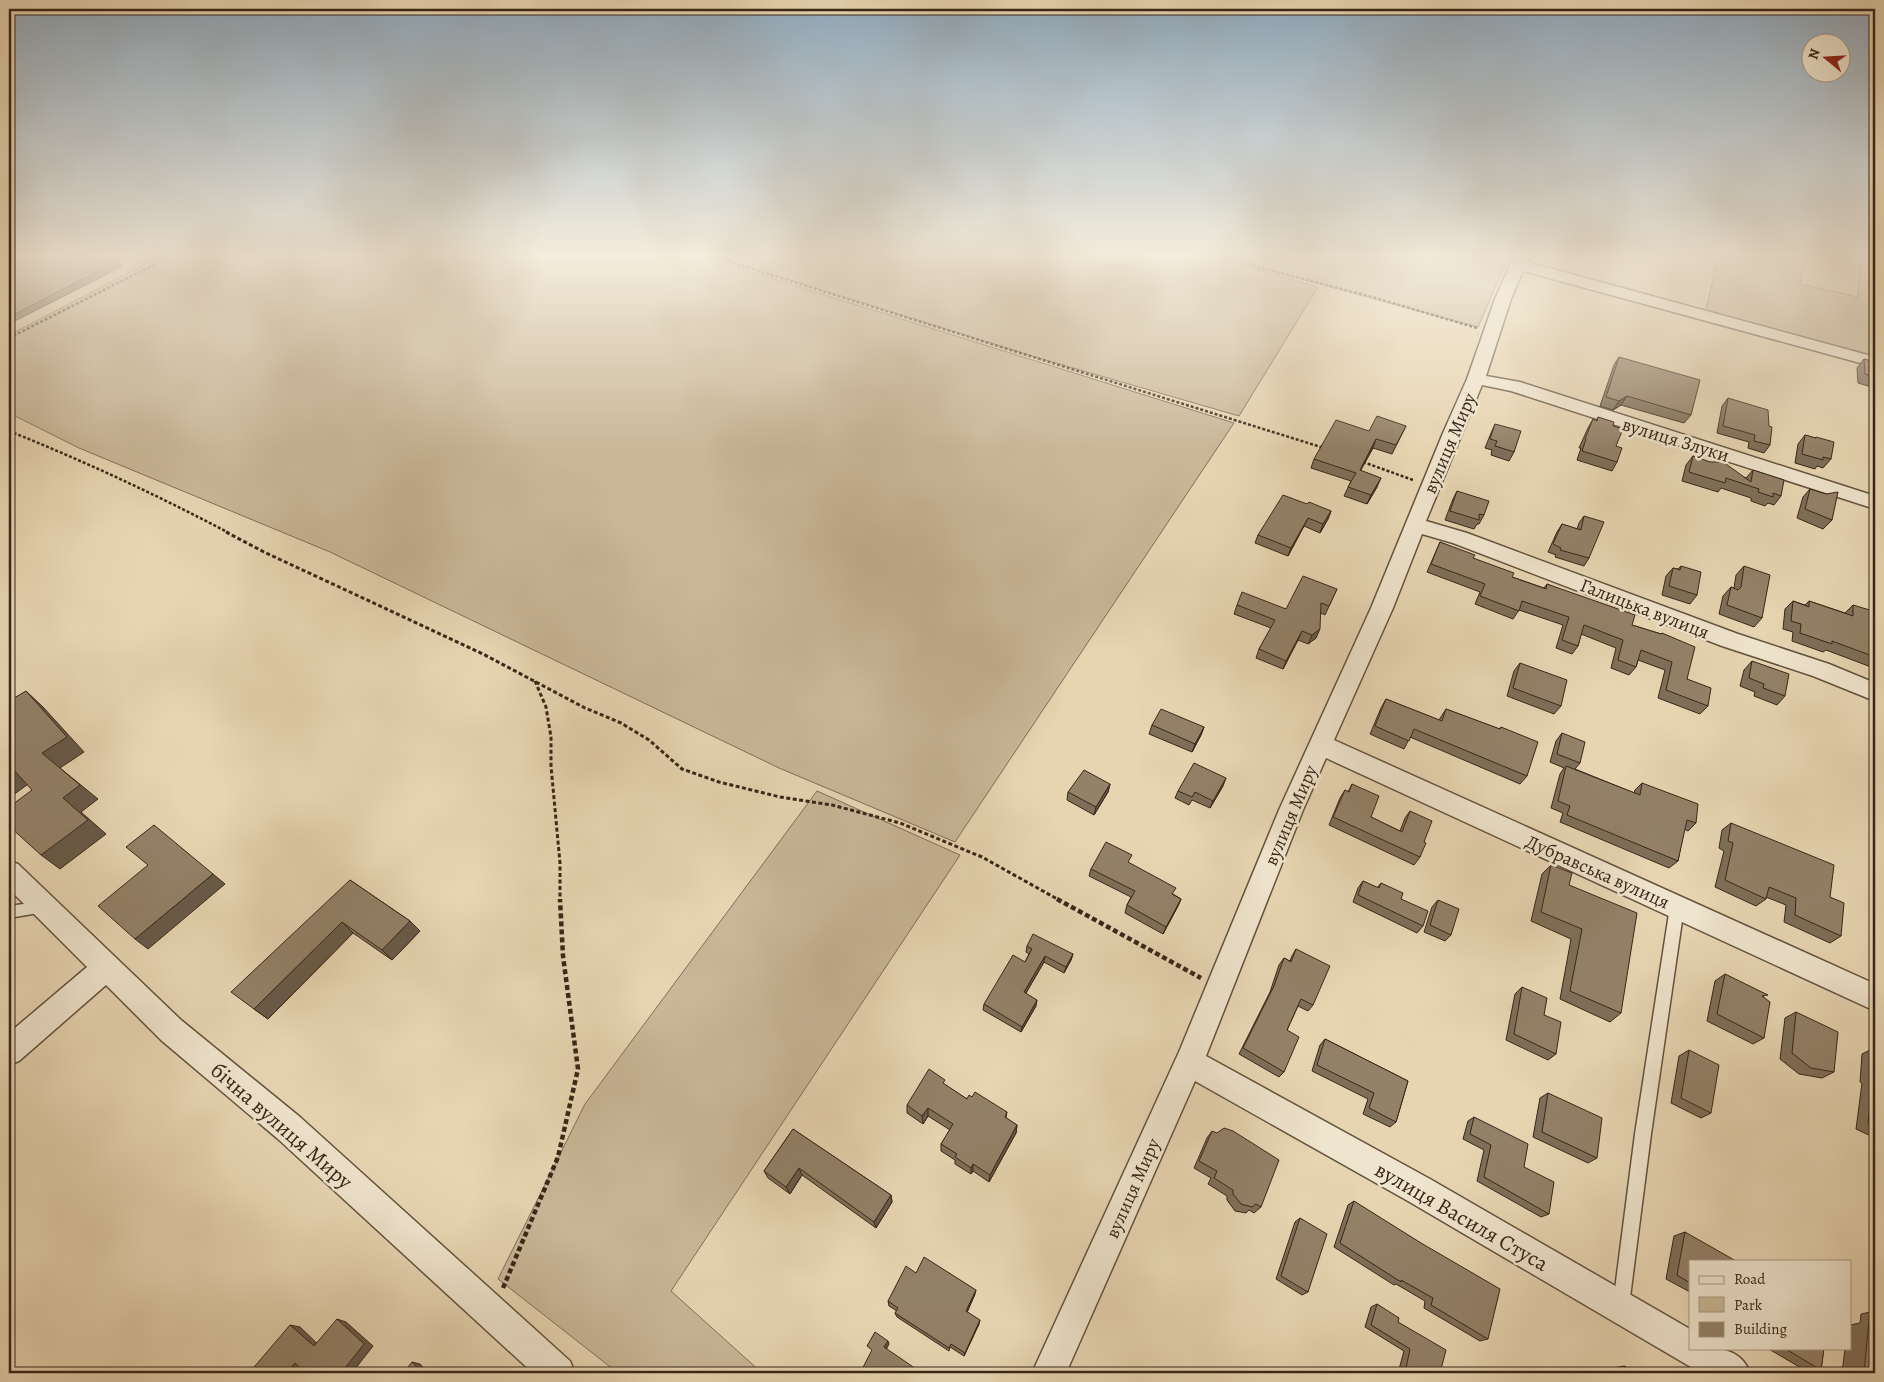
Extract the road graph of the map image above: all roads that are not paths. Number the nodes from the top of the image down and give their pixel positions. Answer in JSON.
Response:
{"nodes":[{"id":1,"x":1497,"y":318,"type":"edge"},
{"id":2,"x":1725,"y":318,"type":"edge"},
{"id":3,"x":1875,"y":362,"type":"edge"},
{"id":4,"x":1476,"y":379,"type":"junction"},
{"id":5,"x":1875,"y":503,"type":"edge"},
{"id":6,"x":1415,"y":525,"type":"junction"},
{"id":7,"x":1875,"y":692,"type":"edge"},
{"id":8,"x":1321,"y":745,"type":"junction"},
{"id":9,"x":9,"y":872,"type":"edge"},
{"id":10,"x":1677,"y":906,"type":"junction"},
{"id":11,"x":46,"y":907,"type":"junction"},
{"id":12,"x":9,"y":912,"type":"edge"},
{"id":13,"x":107,"y":967,"type":"junction"},
{"id":14,"x":1875,"y":998,"type":"edge"},
{"id":15,"x":9,"y":1051,"type":"edge"},
{"id":16,"x":1189,"y":1062,"type":"junction"},
{"id":17,"x":1620,"y":1309,"type":"junction"},
{"id":18,"x":1689,"y":1348,"type":"edge"},
{"id":19,"x":1693,"y":1350,"type":"edge"},
{"id":20,"x":558,"y":1373,"type":"edge"},
{"id":21,"x":1049,"y":1373,"type":"edge"},
{"id":22,"x":1734,"y":1373,"type":"edge"}],
"edges":[{"from":1,"to":4,"type":"street","name":"вулиця Миру"},
{"from":2,"to":3,"type":"street"},
{"from":4,"to":5,"type":"street","name":"вулиця Злуки"},
{"from":4,"to":6,"type":"street","name":"вулиця Миру"},
{"from":6,"to":7,"type":"street","name":"Галицька вулиця"},
{"from":6,"to":8,"type":"street","name":"вулиця Миру"},
{"from":8,"to":10,"type":"street","name":"Дубравська вулиця"},
{"from":8,"to":16,"type":"street","name":"вулиця Миру"},
{"from":9,"to":11,"type":"street","name":"бічна вулиця Миру"},
{"from":10,"to":14,"type":"street","name":"Дубравська вулиця"},
{"from":10,"to":17,"type":"lane"},
{"from":11,"to":12,"type":"lane"},
{"from":11,"to":13,"type":"street","name":"бічна вулиця Миру"},
{"from":13,"to":15,"type":"street"},
{"from":13,"to":20,"type":"street","name":"бічна вулиця Миру"},
{"from":16,"to":17,"type":"street","name":"вулиця Василя Стуса"},
{"from":16,"to":21,"type":"street","name":"вулиця Миру"},
{"from":17,"to":18,"type":"street","name":"вулиця Василя Стуса"},
{"from":19,"to":22,"type":"street","name":"вулиця Василя Стуса"}]}
